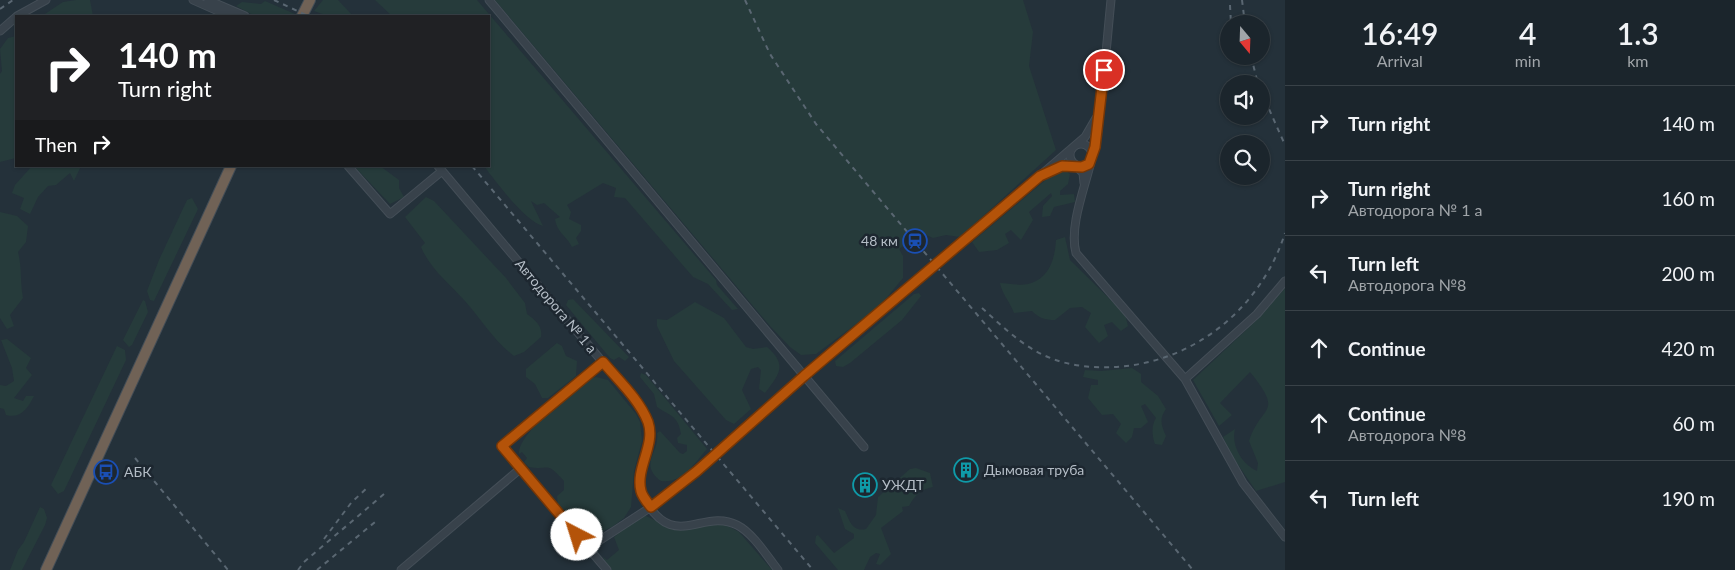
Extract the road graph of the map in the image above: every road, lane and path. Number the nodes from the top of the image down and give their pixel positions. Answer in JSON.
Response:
{"nodes":[{"id":1,"x":46,"y":0,"type":"edge"},
{"id":2,"x":193,"y":0,"type":"edge"},
{"id":3,"x":208,"y":0,"type":"edge"},
{"id":4,"x":310,"y":0,"type":"edge"},
{"id":5,"x":489,"y":0,"type":"edge"},
{"id":6,"x":1111,"y":0,"type":"edge"},
{"id":7,"x":18,"y":15,"type":"edge"},
{"id":8,"x":227,"y":15,"type":"edge"},
{"id":9,"x":243,"y":15,"type":"edge"},
{"id":10,"x":302,"y":15,"type":"edge"},
{"id":11,"x":15,"y":17,"type":"edge"},
{"id":12,"x":0,"y":31,"type":"edge"},
{"id":13,"x":1101,"y":105,"type":"junction"},
{"id":14,"x":1074,"y":146,"type":"junction"},
{"id":15,"x":1092,"y":158,"type":"junction"},
{"id":16,"x":1076,"y":166,"type":"junction"},
{"id":17,"x":231,"y":167,"type":"edge"},
{"id":18,"x":349,"y":167,"type":"edge"},
{"id":19,"x":440,"y":169,"type":"edge"},
{"id":20,"x":1040,"y":176,"type":"junction"},
{"id":21,"x":1082,"y":198,"type":"junction"},
{"id":22,"x":1284,"y":282,"type":"edge"},
{"id":23,"x":603,"y":362,"type":"junction"},
{"id":24,"x":804,"y":376,"type":"junction"},
{"id":25,"x":1185,"y":380,"type":"junction"},
{"id":26,"x":864,"y":448,"type":"dead end"},
{"id":27,"x":520,"y":468,"type":"junction"},
{"id":28,"x":651,"y":507,"type":"junction"},
{"id":29,"x":1285,"y":537,"type":"edge"},
{"id":30,"x":588,"y":548,"type":"junction"},
{"id":31,"x":46,"y":570,"type":"edge"},
{"id":32,"x":402,"y":570,"type":"edge"},
{"id":33,"x":607,"y":570,"type":"edge"},
{"id":34,"x":778,"y":570,"type":"edge"}],
"edges":[{"from":1,"to":7,"type":"street"},
{"from":2,"to":8,"type":"street"},
{"from":3,"to":9,"type":"street"},
{"from":4,"to":10,"type":"highway"},
{"from":5,"to":24,"type":"street"},
{"from":6,"to":13,"type":"street"},
{"from":11,"to":12,"type":"street"},
{"from":13,"to":14,"type":"street"},
{"from":13,"to":15,"type":"street"},
{"from":14,"to":15,"type":"street"},
{"from":14,"to":16,"type":"street"},
{"from":14,"to":20,"type":"street"},
{"from":15,"to":16,"type":"street"},
{"from":15,"to":21,"type":"street"},
{"from":16,"to":20,"type":"street"},
{"from":16,"to":21,"type":"street"},
{"from":17,"to":31,"type":"highway"},
{"from":18,"to":19,"type":"street"},
{"from":19,"to":23,"type":"street","name":"Автодорога № 1 а"},
{"from":20,"to":24,"type":"street","bridge":true},
{"from":21,"to":25,"type":"street"},
{"from":22,"to":25,"type":"street"},
{"from":23,"to":27,"type":"street"},
{"from":23,"to":28,"type":"street","name":"Автодорога № 1 а"},
{"from":24,"to":26,"type":"street"},
{"from":24,"to":28,"type":"street"},
{"from":25,"to":29,"type":"street"},
{"from":27,"to":30,"type":"street"},
{"from":27,"to":32,"type":"street"},
{"from":28,"to":30,"type":"street"},
{"from":28,"to":34,"type":"street","name":"Автодорога № 1 а"},
{"from":30,"to":33,"type":"street"}]}
